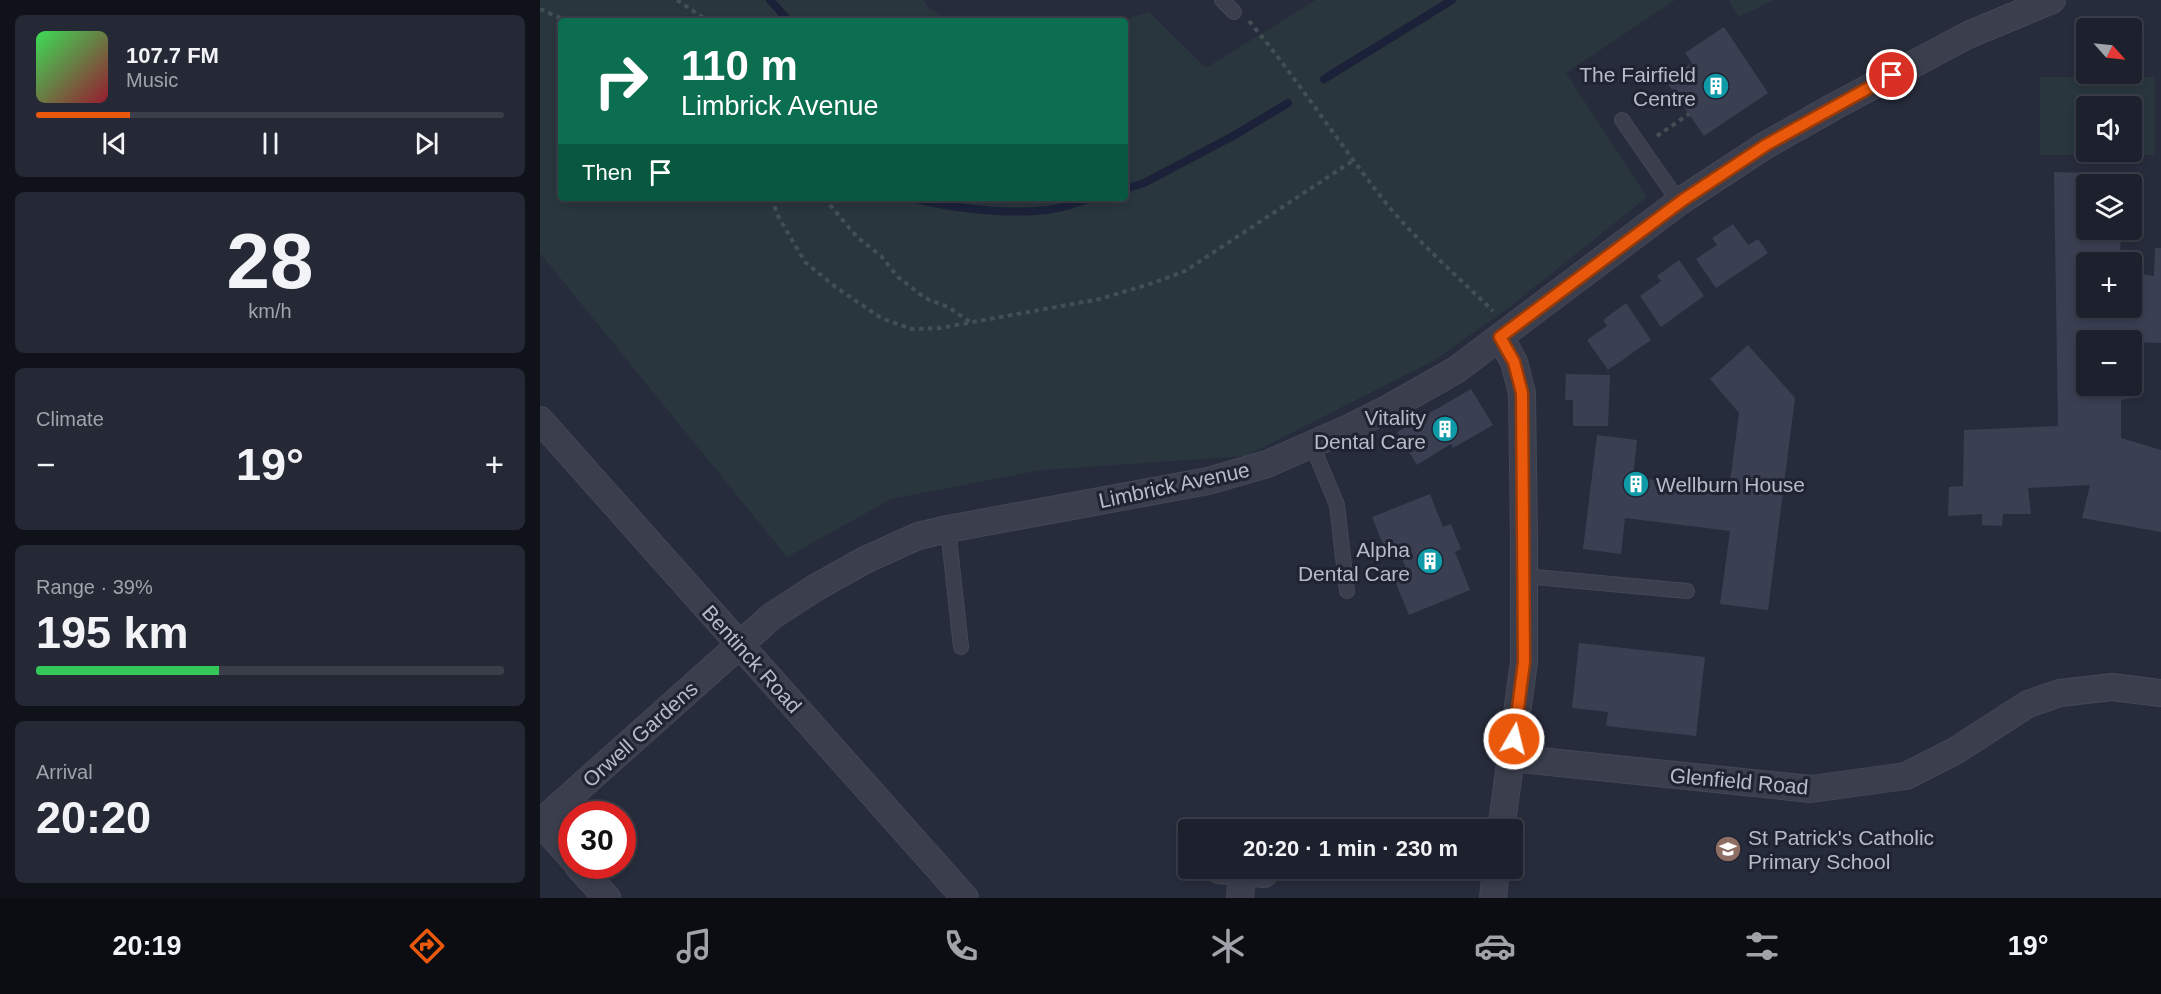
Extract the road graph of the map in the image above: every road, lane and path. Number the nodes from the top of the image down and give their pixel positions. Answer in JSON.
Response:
{"nodes":[{"id":1,"x":677,"y":0,"type":"edge"},
{"id":2,"x":1222,"y":0,"type":"edge"},
{"id":3,"x":2052,"y":0,"type":"edge"},
{"id":4,"x":540,"y":9,"type":"edge"},
{"id":5,"x":1234,"y":12,"type":"joint"},
{"id":6,"x":560,"y":18,"type":"edge"},
{"id":7,"x":704,"y":18,"type":"edge"},
{"id":8,"x":1689,"y":114,"type":"dead end"},
{"id":9,"x":1622,"y":120,"type":"dead end"},
{"id":10,"x":1641,"y":147,"type":"junction"},
{"id":11,"x":1354,"y":160,"type":"junction"},
{"id":12,"x":772,"y":201,"type":"edge"},
{"id":13,"x":827,"y":201,"type":"edge"},
{"id":14,"x":1679,"y":202,"type":"junction"},
{"id":15,"x":972,"y":323,"type":"junction"},
{"id":16,"x":1506,"y":332,"type":"junction"},
{"id":17,"x":540,"y":420,"type":"edge"},
{"id":18,"x":1312,"y":445,"type":"junction"},
{"id":19,"x":948,"y":529,"type":"junction"},
{"id":20,"x":1524,"y":576,"type":"junction"},
{"id":21,"x":1347,"y":591,"type":"dead end"},
{"id":22,"x":1687,"y":591,"type":"dead end"},
{"id":23,"x":739,"y":645,"type":"junction"},
{"id":24,"x":961,"y":647,"type":"dead end"},
{"id":25,"x":2161,"y":693,"type":"edge"},
{"id":26,"x":1511,"y":758,"type":"junction"},
{"id":27,"x":1503,"y":819,"type":"edge"},
{"id":28,"x":540,"y":822,"type":"edge"},
{"id":29,"x":558,"y":842,"type":"edge"},
{"id":30,"x":589,"y":879,"type":"edge"},
{"id":31,"x":1241,"y":879,"type":"edge"},
{"id":32,"x":1495,"y":879,"type":"edge"},
{"id":33,"x":606,"y":898,"type":"edge"},
{"id":34,"x":965,"y":898,"type":"edge"},
{"id":35,"x":1240,"y":898,"type":"edge"},
{"id":36,"x":1493,"y":898,"type":"edge"}],
"edges":[{"from":1,"to":7,"type":"path"},
{"from":2,"to":5,"type":"lane"},
{"from":3,"to":14,"type":"street","name":"Limbrick Avenue"},
{"from":4,"to":6,"type":"path"},
{"from":5,"to":11,"type":"path"},
{"from":8,"to":10,"type":"path"},
{"from":9,"to":10,"type":"lane"},
{"from":10,"to":14,"type":"lane"},
{"from":11,"to":15,"type":"path"},
{"from":11,"to":16,"type":"path"},
{"from":12,"to":15,"type":"path"},
{"from":13,"to":15,"type":"path"},
{"from":14,"to":16,"type":"street","name":"Limbrick Avenue"},
{"from":16,"to":18,"type":"street","name":"Limbrick Avenue"},
{"from":16,"to":20,"type":"street"},
{"from":17,"to":23,"type":"street","name":"Bentinck Road"},
{"from":18,"to":19,"type":"street","name":"Limbrick Avenue"},
{"from":18,"to":21,"type":"lane"},
{"from":19,"to":23,"type":"street","name":"Limbrick Avenue"},
{"from":19,"to":24,"type":"lane"},
{"from":20,"to":22,"type":"lane"},
{"from":20,"to":26,"type":"street"},
{"from":23,"to":28,"type":"street","name":"Orwell Gardens"},
{"from":23,"to":34,"type":"street","name":"Bentinck Road"},
{"from":25,"to":26,"type":"street","name":"Glenfield Road"},
{"from":26,"to":27,"type":"street"},
{"from":28,"to":29,"type":"street"},
{"from":30,"to":33,"type":"street"},
{"from":31,"to":35,"type":"street"},
{"from":32,"to":36,"type":"street"}]}
